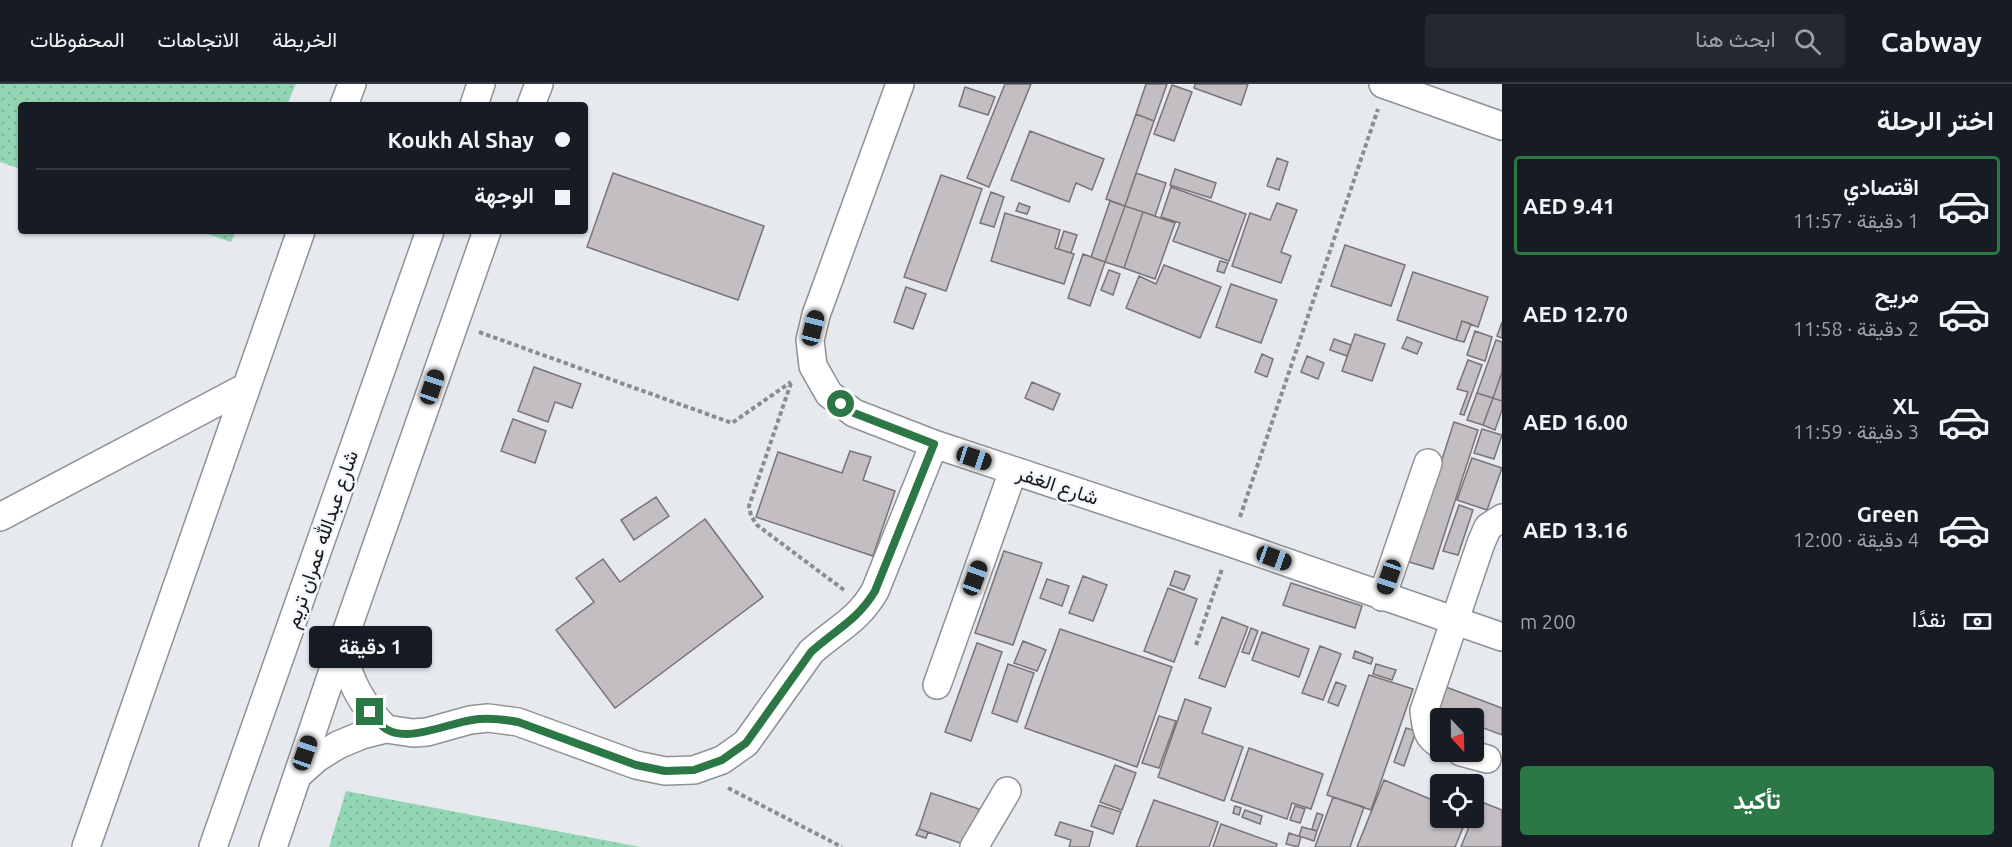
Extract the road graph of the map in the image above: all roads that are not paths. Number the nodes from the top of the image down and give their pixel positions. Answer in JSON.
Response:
{"nodes":[{"id":1,"x":351,"y":84,"type":"edge"},
{"id":2,"x":481,"y":84,"type":"edge"},
{"id":3,"x":539,"y":84,"type":"edge"},
{"id":4,"x":900,"y":84,"type":"edge"},
{"id":5,"x":1384,"y":85,"type":"edge"},
{"id":6,"x":345,"y":102,"type":"edge"},
{"id":7,"x":475,"y":102,"type":"edge"},
{"id":8,"x":532,"y":102,"type":"edge"},
{"id":9,"x":1502,"y":126,"type":"edge"},
{"id":10,"x":300,"y":234,"type":"edge"},
{"id":11,"x":429,"y":234,"type":"edge"},
{"id":12,"x":486,"y":234,"type":"edge"},
{"id":13,"x":246,"y":387,"type":"junction"},
{"id":14,"x":934,"y":444,"type":"junction"},
{"id":15,"x":1428,"y":463,"type":"dead end"},
{"id":16,"x":1013,"y":471,"type":"junction"},
{"id":17,"x":0,"y":517,"type":"edge"},
{"id":18,"x":1502,"y":518,"type":"edge"},
{"id":19,"x":1382,"y":597,"type":"junction"},
{"id":20,"x":1455,"y":621,"type":"junction"},
{"id":21,"x":1502,"y":637,"type":"edge"},
{"id":22,"x":341,"y":647,"type":"junction"},
{"id":23,"x":937,"y":685,"type":"dead end"},
{"id":24,"x":386,"y":729,"type":"junction"},
{"id":25,"x":1430,"y":737,"type":"edge"},
{"id":26,"x":1484,"y":758,"type":"edge"},
{"id":27,"x":1487,"y":759,"type":"dead end"},
{"id":28,"x":298,"y":775,"type":"junction"},
{"id":29,"x":1007,"y":791,"type":"dead end"},
{"id":30,"x":86,"y":847,"type":"edge"},
{"id":31,"x":213,"y":847,"type":"edge"},
{"id":32,"x":273,"y":847,"type":"edge"},
{"id":33,"x":974,"y":847,"type":"edge"}],
"edges":[{"from":1,"to":6,"type":"street"},
{"from":2,"to":7,"type":"street"},
{"from":3,"to":8,"type":"street"},
{"from":4,"to":14,"type":"street","name":"شارع الغفر"},
{"from":5,"to":9,"type":"street"},
{"from":10,"to":13,"type":"street"},
{"from":11,"to":31,"type":"street","name":"شارع عبدالله عمران تريم"},
{"from":12,"to":22,"type":"street"},
{"from":13,"to":17,"type":"street"},
{"from":13,"to":30,"type":"street"},
{"from":14,"to":16,"type":"street","name":"شارع الغفر"},
{"from":14,"to":24,"type":"street"},
{"from":15,"to":19,"type":"street"},
{"from":16,"to":19,"type":"street","name":"شارع الغفر"},
{"from":16,"to":23,"type":"street"},
{"from":18,"to":20,"type":"street"},
{"from":19,"to":20,"type":"street","name":"شارع الغفر"},
{"from":20,"to":21,"type":"street","name":"شارع الغفر"},
{"from":20,"to":25,"type":"street"},
{"from":22,"to":24,"type":"street"},
{"from":22,"to":28,"type":"street"},
{"from":24,"to":28,"type":"street"},
{"from":26,"to":27,"type":"street"},
{"from":28,"to":32,"type":"street"},
{"from":29,"to":33,"type":"street"}]}
